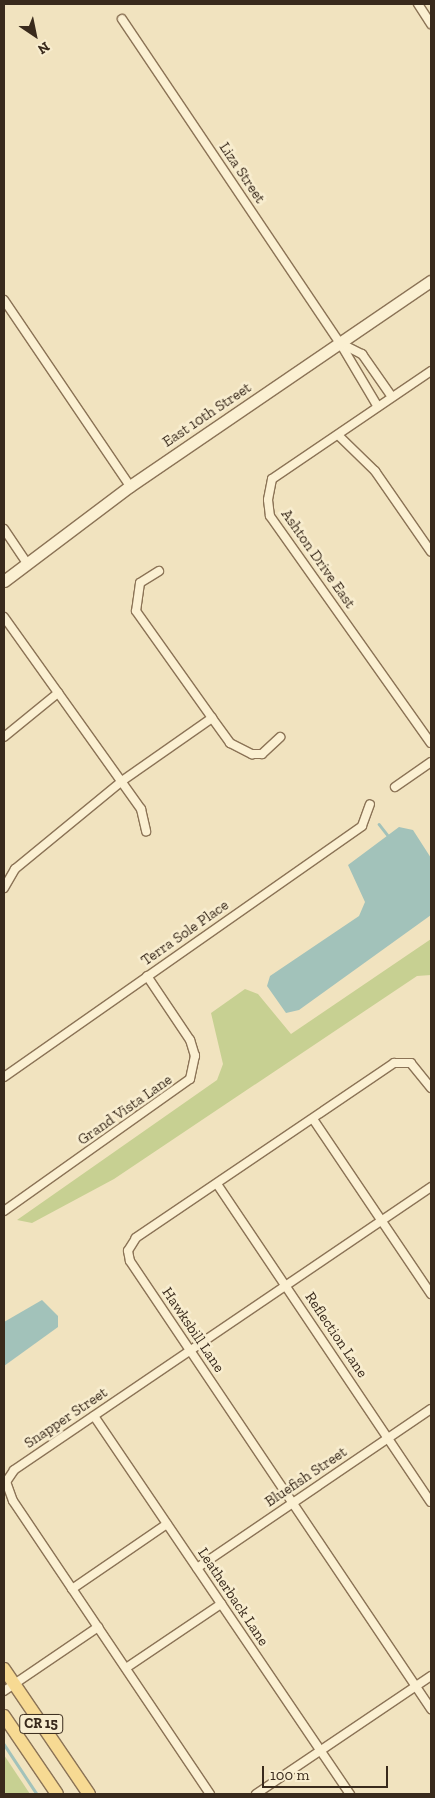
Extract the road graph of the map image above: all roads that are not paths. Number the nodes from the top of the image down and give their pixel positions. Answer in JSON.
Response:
{"nodes":[{"id":1,"x":418,"y":4,"type":"edge"},
{"id":2,"x":122,"y":19,"type":"dead end"},
{"id":3,"x":431,"y":24,"type":"edge"},
{"id":4,"x":431,"y":281,"type":"edge"},
{"id":5,"x":4,"y":300,"type":"edge"},
{"id":6,"x":340,"y":343,"type":"junction"},
{"id":7,"x":431,"y":371,"type":"edge"},
{"id":8,"x":392,"y":397,"type":"junction"},
{"id":9,"x":378,"y":407,"type":"junction"},
{"id":10,"x":338,"y":435,"type":"junction"},
{"id":11,"x":130,"y":486,"type":"junction"},
{"id":12,"x":4,"y":529,"type":"edge"},
{"id":13,"x":431,"y":552,"type":"edge"},
{"id":14,"x":26,"y":562,"type":"junction"},
{"id":15,"x":159,"y":570,"type":"dead end"},
{"id":16,"x":4,"y":580,"type":"edge"},
{"id":17,"x":4,"y":617,"type":"edge"},
{"id":18,"x":58,"y":693,"type":"junction"},
{"id":19,"x":212,"y":718,"type":"junction"},
{"id":20,"x":4,"y":737,"type":"edge"},
{"id":21,"x":280,"y":737,"type":"dead end"},
{"id":22,"x":431,"y":743,"type":"edge"},
{"id":23,"x":431,"y":762,"type":"edge"},
{"id":24,"x":122,"y":781,"type":"junction"},
{"id":25,"x":395,"y":788,"type":"dead end"},
{"id":26,"x":370,"y":804,"type":"dead end"},
{"id":27,"x":146,"y":830,"type":"dead end"},
{"id":28,"x":4,"y":888,"type":"edge"},
{"id":29,"x":147,"y":976,"type":"junction"},
{"id":30,"x":4,"y":1077,"type":"edge"},
{"id":31,"x":431,"y":1088,"type":"edge"},
{"id":32,"x":313,"y":1118,"type":"junction"},
{"id":33,"x":217,"y":1184,"type":"junction"},
{"id":34,"x":431,"y":1187,"type":"edge"},
{"id":35,"x":4,"y":1211,"type":"edge"},
{"id":36,"x":382,"y":1221,"type":"junction"},
{"id":37,"x":286,"y":1286,"type":"junction"},
{"id":38,"x":431,"y":1294,"type":"edge"},
{"id":39,"x":190,"y":1350,"type":"junction"},
{"id":40,"x":431,"y":1409,"type":"edge"},
{"id":41,"x":94,"y":1416,"type":"junction"},
{"id":42,"x":388,"y":1438,"type":"junction"},
{"id":43,"x":431,"y":1502,"type":"edge"},
{"id":44,"x":292,"y":1503,"type":"junction"},
{"id":45,"x":167,"y":1524,"type":"junction"},
{"id":46,"x":197,"y":1568,"type":"junction"},
{"id":47,"x":72,"y":1589,"type":"junction"},
{"id":48,"x":220,"y":1604,"type":"junction"},
{"id":49,"x":98,"y":1627,"type":"junction"},
{"id":50,"x":126,"y":1668,"type":"junction"},
{"id":51,"x":4,"y":1669,"type":"edge"},
{"id":52,"x":431,"y":1676,"type":"edge"},
{"id":53,"x":9,"y":1687,"type":"edge"},
{"id":54,"x":416,"y":1687,"type":"junction"},
{"id":55,"x":431,"y":1709,"type":"edge"},
{"id":56,"x":4,"y":1716,"type":"edge"},
{"id":57,"x":320,"y":1752,"type":"junction"},
{"id":58,"x":57,"y":1794,"type":"edge"},
{"id":59,"x":89,"y":1794,"type":"edge"},
{"id":60,"x":210,"y":1794,"type":"edge"},
{"id":61,"x":256,"y":1794,"type":"edge"},
{"id":62,"x":350,"y":1794,"type":"edge"}],
"edges":[{"from":1,"to":3,"type":"street"},
{"from":2,"to":6,"type":"street","name":"Liza Street"},
{"from":4,"to":6,"type":"street","name":"East 10th Street"},
{"from":5,"to":11,"type":"street"},
{"from":6,"to":8,"type":"street"},
{"from":6,"to":9,"type":"street","name":"Liza Street"},
{"from":6,"to":11,"type":"street","name":"East 10th Street"},
{"from":7,"to":8,"type":"street","name":"Ashton Drive East"},
{"from":8,"to":9,"type":"street","name":"Ashton Drive East"},
{"from":9,"to":10,"type":"street","name":"Ashton Drive East"},
{"from":10,"to":13,"type":"street"},
{"from":10,"to":22,"type":"street","name":"Ashton Drive East"},
{"from":11,"to":14,"type":"street","name":"East 10th Street"},
{"from":12,"to":14,"type":"street"},
{"from":14,"to":16,"type":"street","name":"East 10th Street"},
{"from":15,"to":19,"type":"street"},
{"from":17,"to":18,"type":"street"},
{"from":18,"to":20,"type":"street"},
{"from":18,"to":24,"type":"street"},
{"from":19,"to":21,"type":"street"},
{"from":19,"to":24,"type":"street"},
{"from":23,"to":25,"type":"street"},
{"from":24,"to":27,"type":"street"},
{"from":24,"to":28,"type":"street"},
{"from":26,"to":29,"type":"street","name":"Terra Sole Place"},
{"from":29,"to":30,"type":"street","name":"Terra Sole Place"},
{"from":29,"to":35,"type":"street","name":"Grand Vista Lane"},
{"from":31,"to":32,"type":"street","name":"Hawksbill Lane"},
{"from":32,"to":33,"type":"street","name":"Hawksbill Lane"},
{"from":32,"to":36,"type":"street"},
{"from":33,"to":37,"type":"street","name":"Reflection Lane"},
{"from":33,"to":39,"type":"street","name":"Hawksbill Lane"},
{"from":34,"to":36,"type":"street","name":"Snapper Street"},
{"from":36,"to":37,"type":"street","name":"Snapper Street"},
{"from":36,"to":38,"type":"street"},
{"from":37,"to":39,"type":"street","name":"Snapper Street"},
{"from":37,"to":42,"type":"street","name":"Reflection Lane"},
{"from":39,"to":41,"type":"street","name":"Snapper Street"},
{"from":39,"to":44,"type":"street","name":"Hawksbill Lane"},
{"from":40,"to":42,"type":"street","name":"Bluefish Street"},
{"from":41,"to":45,"type":"street","name":"Leatherback Lane"},
{"from":41,"to":47,"type":"street","name":"Snapper Street"},
{"from":42,"to":43,"type":"street","name":"Reflection Lane"},
{"from":42,"to":44,"type":"street","name":"Bluefish Street"},
{"from":44,"to":46,"type":"street","name":"Bluefish Street"},
{"from":44,"to":54,"type":"street","name":"Hawksbill Lane"},
{"from":45,"to":46,"type":"street","name":"Leatherback Lane"},
{"from":45,"to":47,"type":"street"},
{"from":46,"to":48,"type":"street","name":"Leatherback Lane"},
{"from":47,"to":49,"type":"street","name":"Snapper Street"},
{"from":48,"to":50,"type":"street"},
{"from":48,"to":57,"type":"street","name":"Leatherback Lane"},
{"from":49,"to":50,"type":"street","name":"Snapper Street"},
{"from":49,"to":53,"type":"street"},
{"from":50,"to":60,"type":"street","name":"Snapper Street"},
{"from":51,"to":53,"type":"main road","number":"CR 15"},
{"from":52,"to":54,"type":"street"},
{"from":53,"to":59,"type":"main road","number":"CR 15"},
{"from":54,"to":55,"type":"street","name":"Hawksbill Lane"},
{"from":54,"to":57,"type":"street"},
{"from":56,"to":58,"type":"main road","number":"CR 15"},
{"from":57,"to":61,"type":"street"},
{"from":57,"to":62,"type":"street","name":"Leatherback Lane"}]}
